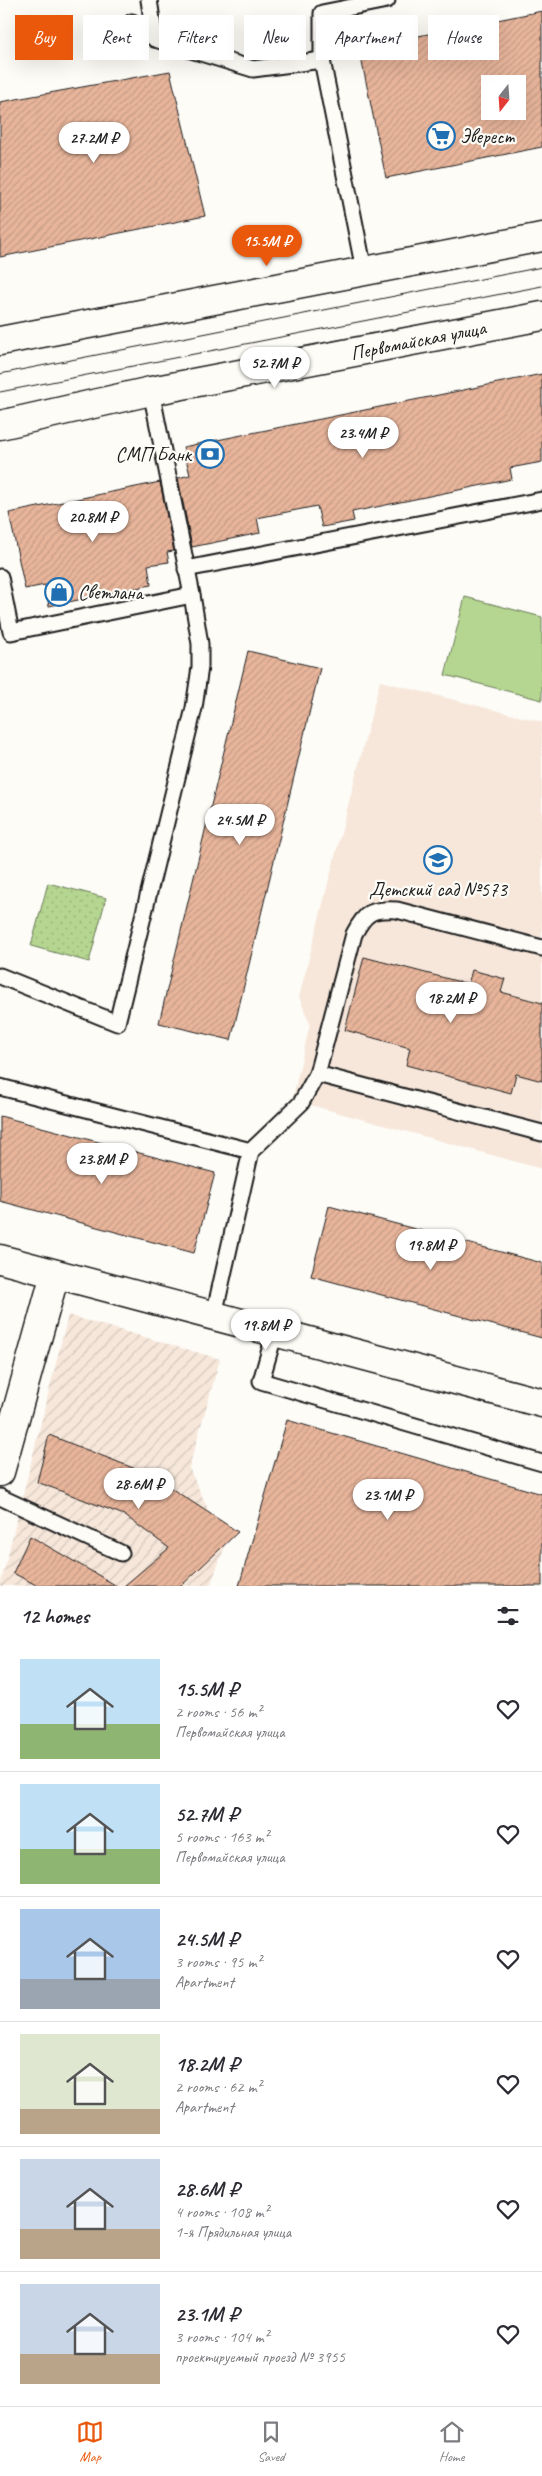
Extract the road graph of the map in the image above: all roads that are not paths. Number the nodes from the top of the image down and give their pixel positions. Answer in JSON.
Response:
{"nodes":[{"id":1,"x":149,"y":0,"type":"edge"},
{"id":2,"x":387,"y":0,"type":"edge"},
{"id":3,"x":323,"y":6,"type":"edge"},
{"id":4,"x":149,"y":35,"type":"edge"},
{"id":5,"x":155,"y":39,"type":"junction"},
{"id":6,"x":322,"y":60,"type":"joint"},
{"id":7,"x":542,"y":236,"type":"edge"},
{"id":8,"x":364,"y":270,"type":"junction"},
{"id":9,"x":542,"y":316,"type":"edge"},
{"id":10,"x":0,"y":342,"type":"edge"},
{"id":11,"x":151,"y":391,"type":"junction"},
{"id":12,"x":0,"y":425,"type":"edge"},
{"id":13,"x":542,"y":500,"type":"edge"},
{"id":14,"x":186,"y":569,"type":"junction"},
{"id":15,"x":1,"y":584,"type":"edge"},
{"id":16,"x":192,"y":595,"type":"junction"},
{"id":17,"x":542,"y":948,"type":"edge"},
{"id":18,"x":0,"y":976,"type":"edge"},
{"id":19,"x":317,"y":1074,"type":"junction"},
{"id":20,"x":0,"y":1087,"type":"edge"},
{"id":21,"x":542,"y":1133,"type":"edge"},
{"id":22,"x":251,"y":1152,"type":"junction"},
{"id":23,"x":0,"y":1259,"type":"edge"},
{"id":24,"x":55,"y":1274,"type":"junction"},
{"id":25,"x":214,"y":1315,"type":"junction"},
{"id":26,"x":275,"y":1332,"type":"junction"},
{"id":27,"x":542,"y":1404,"type":"edge"},
{"id":28,"x":542,"y":1464,"type":"edge"},
{"id":29,"x":0,"y":1472,"type":"edge"},
{"id":30,"x":0,"y":1497,"type":"edge"},
{"id":31,"x":121,"y":1553,"type":"dead end"}],
"edges":[{"from":1,"to":5,"type":"lane"},
{"from":2,"to":3,"type":"lane"},
{"from":4,"to":5,"type":"lane"},
{"from":5,"to":6,"type":"lane"},
{"from":6,"to":8,"type":"lane"},
{"from":7,"to":8,"type":"main road"},
{"from":8,"to":10,"type":"main road"},
{"from":9,"to":11,"type":"main road","name":"Первомайская улица"},
{"from":11,"to":12,"type":"main road","name":"Первомайская улица"},
{"from":11,"to":14,"type":"lane"},
{"from":13,"to":14,"type":"lane"},
{"from":14,"to":16,"type":"lane"},
{"from":15,"to":16,"type":"lane"},
{"from":16,"to":18,"type":"lane"},
{"from":17,"to":19,"type":"lane"},
{"from":19,"to":21,"type":"lane"},
{"from":19,"to":22,"type":"lane"},
{"from":20,"to":22,"type":"lane"},
{"from":22,"to":25,"type":"lane"},
{"from":23,"to":24,"type":"main road"},
{"from":24,"to":25,"type":"main road"},
{"from":24,"to":29,"type":"main road"},
{"from":25,"to":26,"type":"main road"},
{"from":26,"to":27,"type":"main road"},
{"from":26,"to":28,"type":"lane"},
{"from":30,"to":31,"type":"lane"}]}
